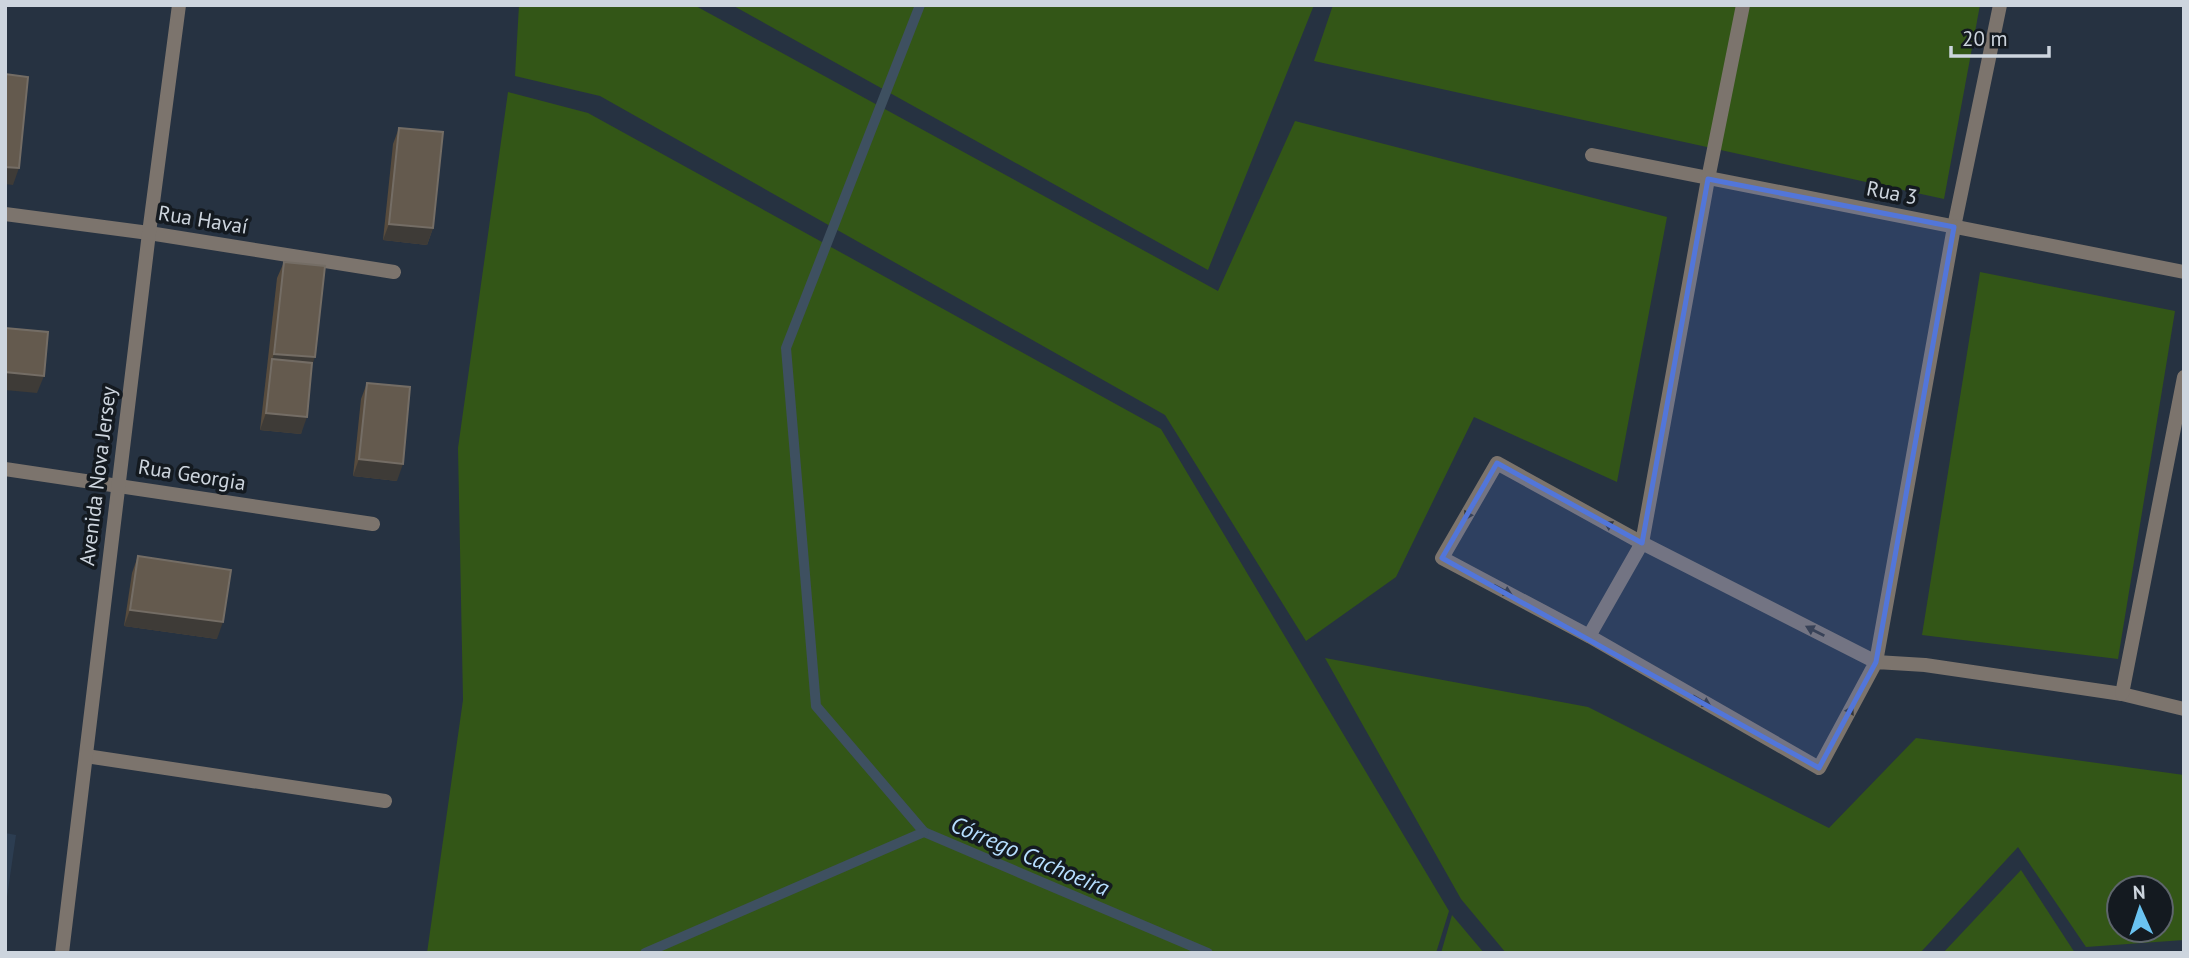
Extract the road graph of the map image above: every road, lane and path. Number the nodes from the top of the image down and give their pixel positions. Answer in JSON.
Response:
{"nodes":[{"id":1,"x":179,"y":5,"type":"edge"},
{"id":2,"x":1743,"y":5,"type":"edge"},
{"id":3,"x":2000,"y":5,"type":"edge"},
{"id":4,"x":1592,"y":155,"type":"dead end"},
{"id":5,"x":1708,"y":178,"type":"junction"},
{"id":6,"x":5,"y":214,"type":"edge"},
{"id":7,"x":1954,"y":227,"type":"junction"},
{"id":8,"x":149,"y":233,"type":"junction"},
{"id":9,"x":394,"y":272,"type":"dead end"},
{"id":10,"x":2184,"y":272,"type":"edge"},
{"id":11,"x":2184,"y":377,"type":"edge"},
{"id":12,"x":5,"y":469,"type":"edge"},
{"id":13,"x":118,"y":485,"type":"junction"},
{"id":14,"x":373,"y":524,"type":"dead end"},
{"id":15,"x":1642,"y":543,"type":"junction"},
{"id":16,"x":1589,"y":636,"type":"junction"},
{"id":17,"x":1876,"y":662,"type":"junction"},
{"id":18,"x":2122,"y":694,"type":"junction"},
{"id":19,"x":2184,"y":709,"type":"edge"},
{"id":20,"x":86,"y":755,"type":"junction"},
{"id":21,"x":385,"y":802,"type":"dead end"},
{"id":22,"x":62,"y":953,"type":"edge"}],
"edges":[{"from":1,"to":8,"type":"street","name":"Avenida Nova Jersey"},
{"from":2,"to":5,"type":"street"},
{"from":3,"to":7,"type":"street"},
{"from":4,"to":5,"type":"street","name":"Rua 3"},
{"from":5,"to":7,"type":"street","name":"Rua 3"},
{"from":5,"to":15,"type":"street"},
{"from":6,"to":8,"type":"street","name":"Rua Havaí"},
{"from":7,"to":10,"type":"street","name":"Rua 3"},
{"from":7,"to":17,"type":"street"},
{"from":8,"to":9,"type":"street","name":"Rua Havaí"},
{"from":8,"to":13,"type":"street","name":"Avenida Nova Jersey"},
{"from":11,"to":18,"type":"street"},
{"from":12,"to":13,"type":"street","name":"Rua Georgia"},
{"from":13,"to":14,"type":"street","name":"Rua Georgia"},
{"from":13,"to":20,"type":"street","name":"Avenida Nova Jersey"},
{"from":15,"to":16,"type":"street"},
{"from":15,"to":16,"type":"street","one_way":true},
{"from":17,"to":15,"type":"street","one_way":true},
{"from":16,"to":17,"type":"street","one_way":true},
{"from":17,"to":18,"type":"street"},
{"from":18,"to":19,"type":"street"},
{"from":20,"to":21,"type":"street"},
{"from":20,"to":22,"type":"street","name":"Avenida Nova Jersey"}]}
